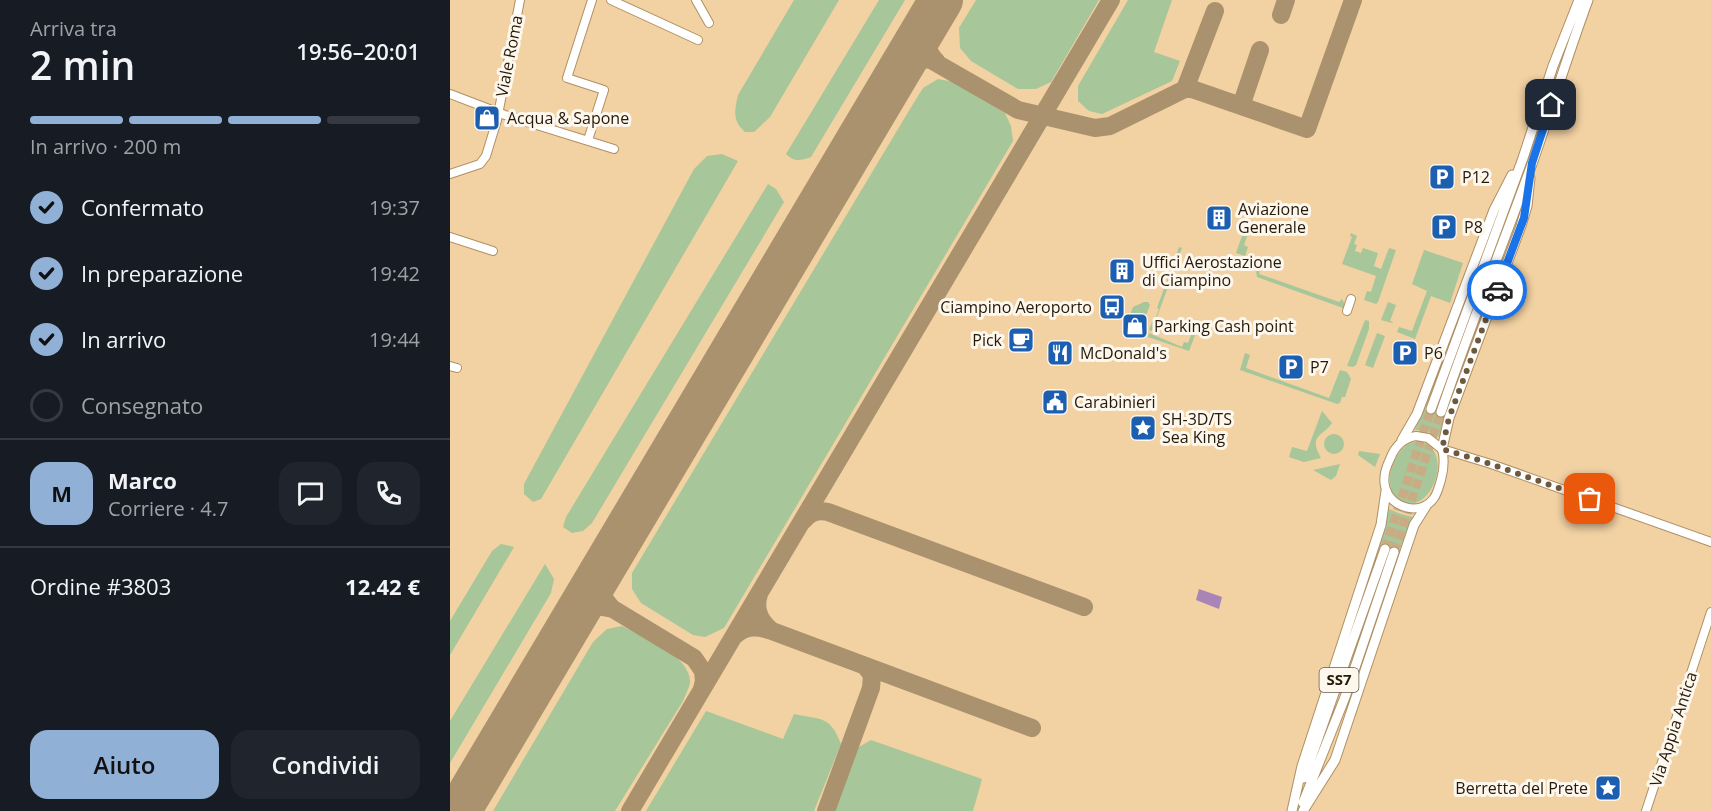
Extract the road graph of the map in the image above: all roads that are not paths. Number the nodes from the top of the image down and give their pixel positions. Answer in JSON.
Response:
{"nodes":[{"id":1,"x":520,"y":0,"type":"edge"},
{"id":2,"x":592,"y":0,"type":"edge"},
{"id":3,"x":611,"y":0,"type":"edge"},
{"id":4,"x":696,"y":0,"type":"edge"},
{"id":5,"x":1579,"y":0,"type":"edge"},
{"id":6,"x":1588,"y":0,"type":"edge"},
{"id":7,"x":709,"y":22,"type":"dead end"},
{"id":8,"x":698,"y":40,"type":"dead end"},
{"id":9,"x":450,"y":94,"type":"edge"},
{"id":10,"x":498,"y":112,"type":"junction"},
{"id":11,"x":588,"y":140,"type":"junction"},
{"id":12,"x":614,"y":149,"type":"dead end"},
{"id":13,"x":1528,"y":160,"type":"junction"},
{"id":14,"x":450,"y":174,"type":"edge"},
{"id":15,"x":450,"y":237,"type":"edge"},
{"id":16,"x":494,"y":251,"type":"dead end"},
{"id":17,"x":1351,"y":299,"type":"dead end"},
{"id":18,"x":1347,"y":311,"type":"dead end"},
{"id":19,"x":1431,"y":409,"type":"tunnel mouth"},
{"id":20,"x":1441,"y":412,"type":"tunnel mouth"},
{"id":21,"x":1402,"y":440,"type":"junction"},
{"id":22,"x":1442,"y":449,"type":"junction"},
{"id":23,"x":1468,"y":456,"type":"junction"},
{"id":24,"x":1444,"y":471,"type":"junction"},
{"id":25,"x":1386,"y":491,"type":"junction"},
{"id":26,"x":1426,"y":506,"type":"junction"},
{"id":27,"x":1711,"y":542,"type":"edge"},
{"id":28,"x":1711,"y":612,"type":"edge"},
{"id":29,"x":1292,"y":811,"type":"edge"},
{"id":30,"x":1302,"y":811,"type":"edge"},
{"id":31,"x":1646,"y":811,"type":"edge"}],
"edges":[{"from":1,"to":10,"type":"street","name":"Viale Roma"},
{"from":2,"to":11,"type":"street"},
{"from":3,"to":8,"type":"street"},
{"from":4,"to":7,"type":"street"},
{"from":5,"to":13,"type":"main road"},
{"from":6,"to":13,"type":"main road"},
{"from":9,"to":10,"type":"street"},
{"from":10,"to":11,"type":"street"},
{"from":10,"to":14,"type":"street","name":"Viale Roma"},
{"from":11,"to":12,"type":"street"},
{"from":13,"to":19,"type":"main road"},
{"from":13,"to":20,"type":"main road"},
{"from":13,"to":21,"type":"main road"},
{"from":13,"to":22,"type":"main road"},
{"from":15,"to":16,"type":"street"},
{"from":17,"to":18,"type":"street"},
{"from":21,"to":22,"type":"street"},
{"from":21,"to":25,"type":"street"},
{"from":22,"to":23,"type":"street"},
{"from":22,"to":24,"type":"street"},
{"from":23,"to":24,"type":"street"},
{"from":23,"to":27,"type":"street"},
{"from":24,"to":26,"type":"street"},
{"from":25,"to":26,"type":"street"},
{"from":25,"to":29,"type":"main road"},
{"from":26,"to":30,"type":"main road"},
{"from":28,"to":31,"type":"street","name":"Via Appia Antica"},
{"from":29,"to":30,"type":"main road","number":"SS7"}]}
